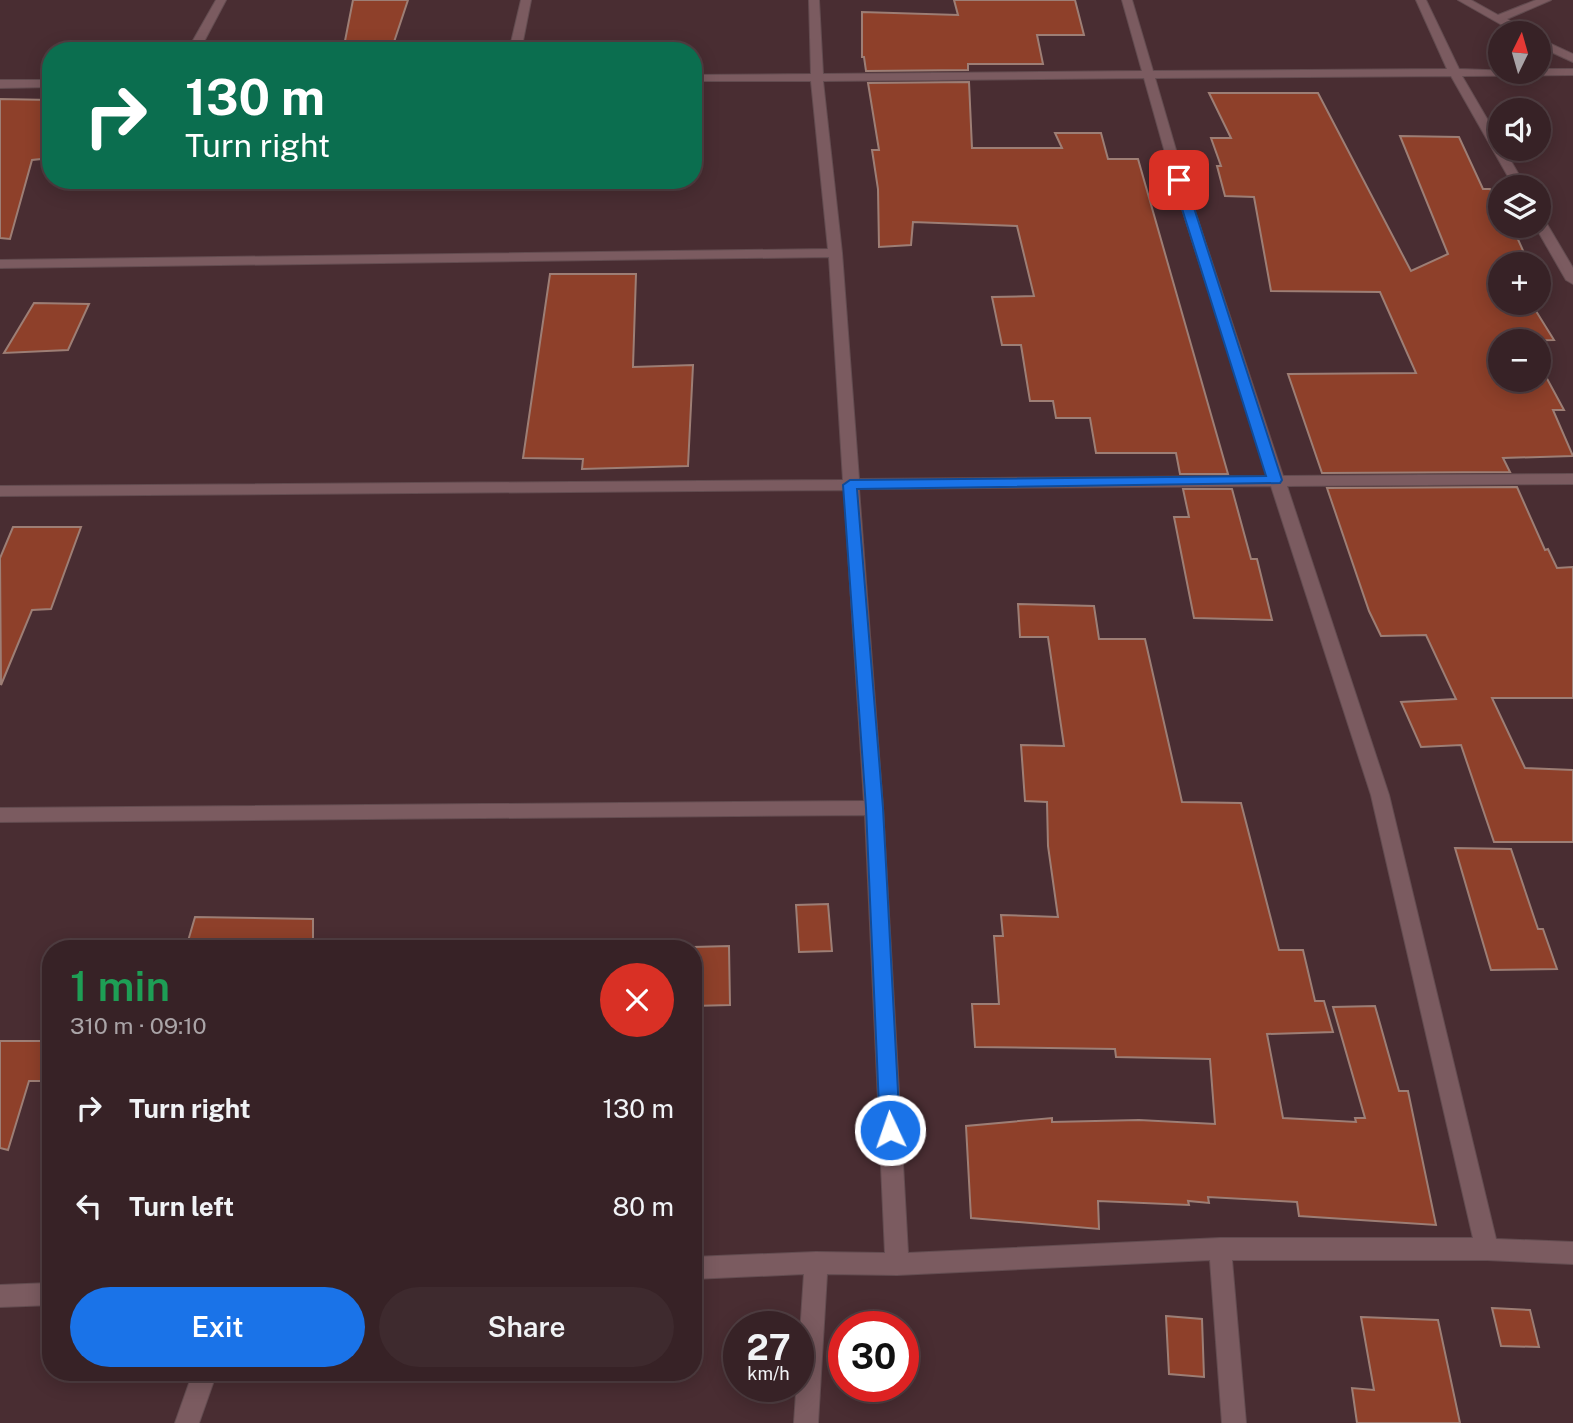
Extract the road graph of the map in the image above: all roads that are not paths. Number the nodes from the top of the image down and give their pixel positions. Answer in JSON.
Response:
{"nodes":[{"id":1,"x":221,"y":0,"type":"edge"},
{"id":2,"x":526,"y":0,"type":"edge"},
{"id":3,"x":814,"y":0,"type":"edge"},
{"id":4,"x":1127,"y":0,"type":"edge"},
{"id":5,"x":1420,"y":0,"type":"edge"},
{"id":6,"x":1463,"y":0,"type":"edge"},
{"id":7,"x":1546,"y":0,"type":"edge"},
{"id":8,"x":1497,"y":19,"type":"junction"},
{"id":9,"x":1501,"y":21,"type":"edge"},
{"id":10,"x":198,"y":42,"type":"edge"},
{"id":11,"x":517,"y":42,"type":"edge"},
{"id":12,"x":1551,"y":48,"type":"edge"},
{"id":13,"x":1573,"y":59,"type":"edge"},
{"id":14,"x":1573,"y":72,"type":"edge"},
{"id":15,"x":1150,"y":74,"type":"junction"},
{"id":16,"x":1455,"y":74,"type":"junction"},
{"id":17,"x":702,"y":78,"type":"edge"},
{"id":18,"x":817,"y":78,"type":"junction"},
{"id":19,"x":0,"y":83,"type":"edge"},
{"id":20,"x":42,"y":83,"type":"edge"},
{"id":21,"x":1513,"y":175,"type":"edge"},
{"id":22,"x":1549,"y":238,"type":"edge"},
{"id":23,"x":835,"y":253,"type":"junction"},
{"id":24,"x":0,"y":264,"type":"edge"},
{"id":25,"x":1573,"y":280,"type":"edge"},
{"id":26,"x":1573,"y":479,"type":"edge"},
{"id":27,"x":1275,"y":480,"type":"junction"},
{"id":28,"x":850,"y":485,"type":"junction"},
{"id":29,"x":0,"y":491,"type":"edge"},
{"id":30,"x":874,"y":808,"type":"junction"},
{"id":31,"x":0,"y":815,"type":"edge"},
{"id":32,"x":1220,"y":1249,"type":"junction"},
{"id":33,"x":1486,"y":1249,"type":"junction"},
{"id":34,"x":1573,"y":1253,"type":"edge"},
{"id":35,"x":816,"y":1263,"type":"junction"},
{"id":36,"x":897,"y":1264,"type":"junction"},
{"id":37,"x":702,"y":1268,"type":"edge"},
{"id":38,"x":42,"y":1294,"type":"edge"},
{"id":39,"x":0,"y":1296,"type":"edge"},
{"id":40,"x":202,"y":1381,"type":"edge"},
{"id":41,"x":187,"y":1423,"type":"edge"},
{"id":42,"x":806,"y":1423,"type":"edge"},
{"id":43,"x":1234,"y":1423,"type":"edge"}],
"edges":[{"from":1,"to":10,"type":"street"},
{"from":2,"to":11,"type":"street"},
{"from":3,"to":18,"type":"street"},
{"from":4,"to":15,"type":"street"},
{"from":5,"to":16,"type":"street"},
{"from":6,"to":8,"type":"street"},
{"from":7,"to":8,"type":"street"},
{"from":8,"to":9,"type":"street"},
{"from":12,"to":13,"type":"street"},
{"from":14,"to":16,"type":"street"},
{"from":15,"to":16,"type":"street"},
{"from":15,"to":18,"type":"street"},
{"from":15,"to":27,"type":"street"},
{"from":16,"to":21,"type":"street"},
{"from":17,"to":18,"type":"street"},
{"from":18,"to":23,"type":"street"},
{"from":19,"to":20,"type":"street"},
{"from":22,"to":25,"type":"street"},
{"from":23,"to":24,"type":"street"},
{"from":23,"to":28,"type":"street"},
{"from":26,"to":27,"type":"street"},
{"from":27,"to":28,"type":"street"},
{"from":27,"to":33,"type":"street"},
{"from":28,"to":29,"type":"street"},
{"from":28,"to":30,"type":"street"},
{"from":30,"to":31,"type":"street"},
{"from":30,"to":36,"type":"street"},
{"from":32,"to":33,"type":"street"},
{"from":32,"to":36,"type":"street"},
{"from":32,"to":43,"type":"street"},
{"from":33,"to":34,"type":"street"},
{"from":35,"to":36,"type":"street"},
{"from":35,"to":37,"type":"street"},
{"from":35,"to":42,"type":"street"},
{"from":38,"to":39,"type":"street"},
{"from":40,"to":41,"type":"street"}]}
